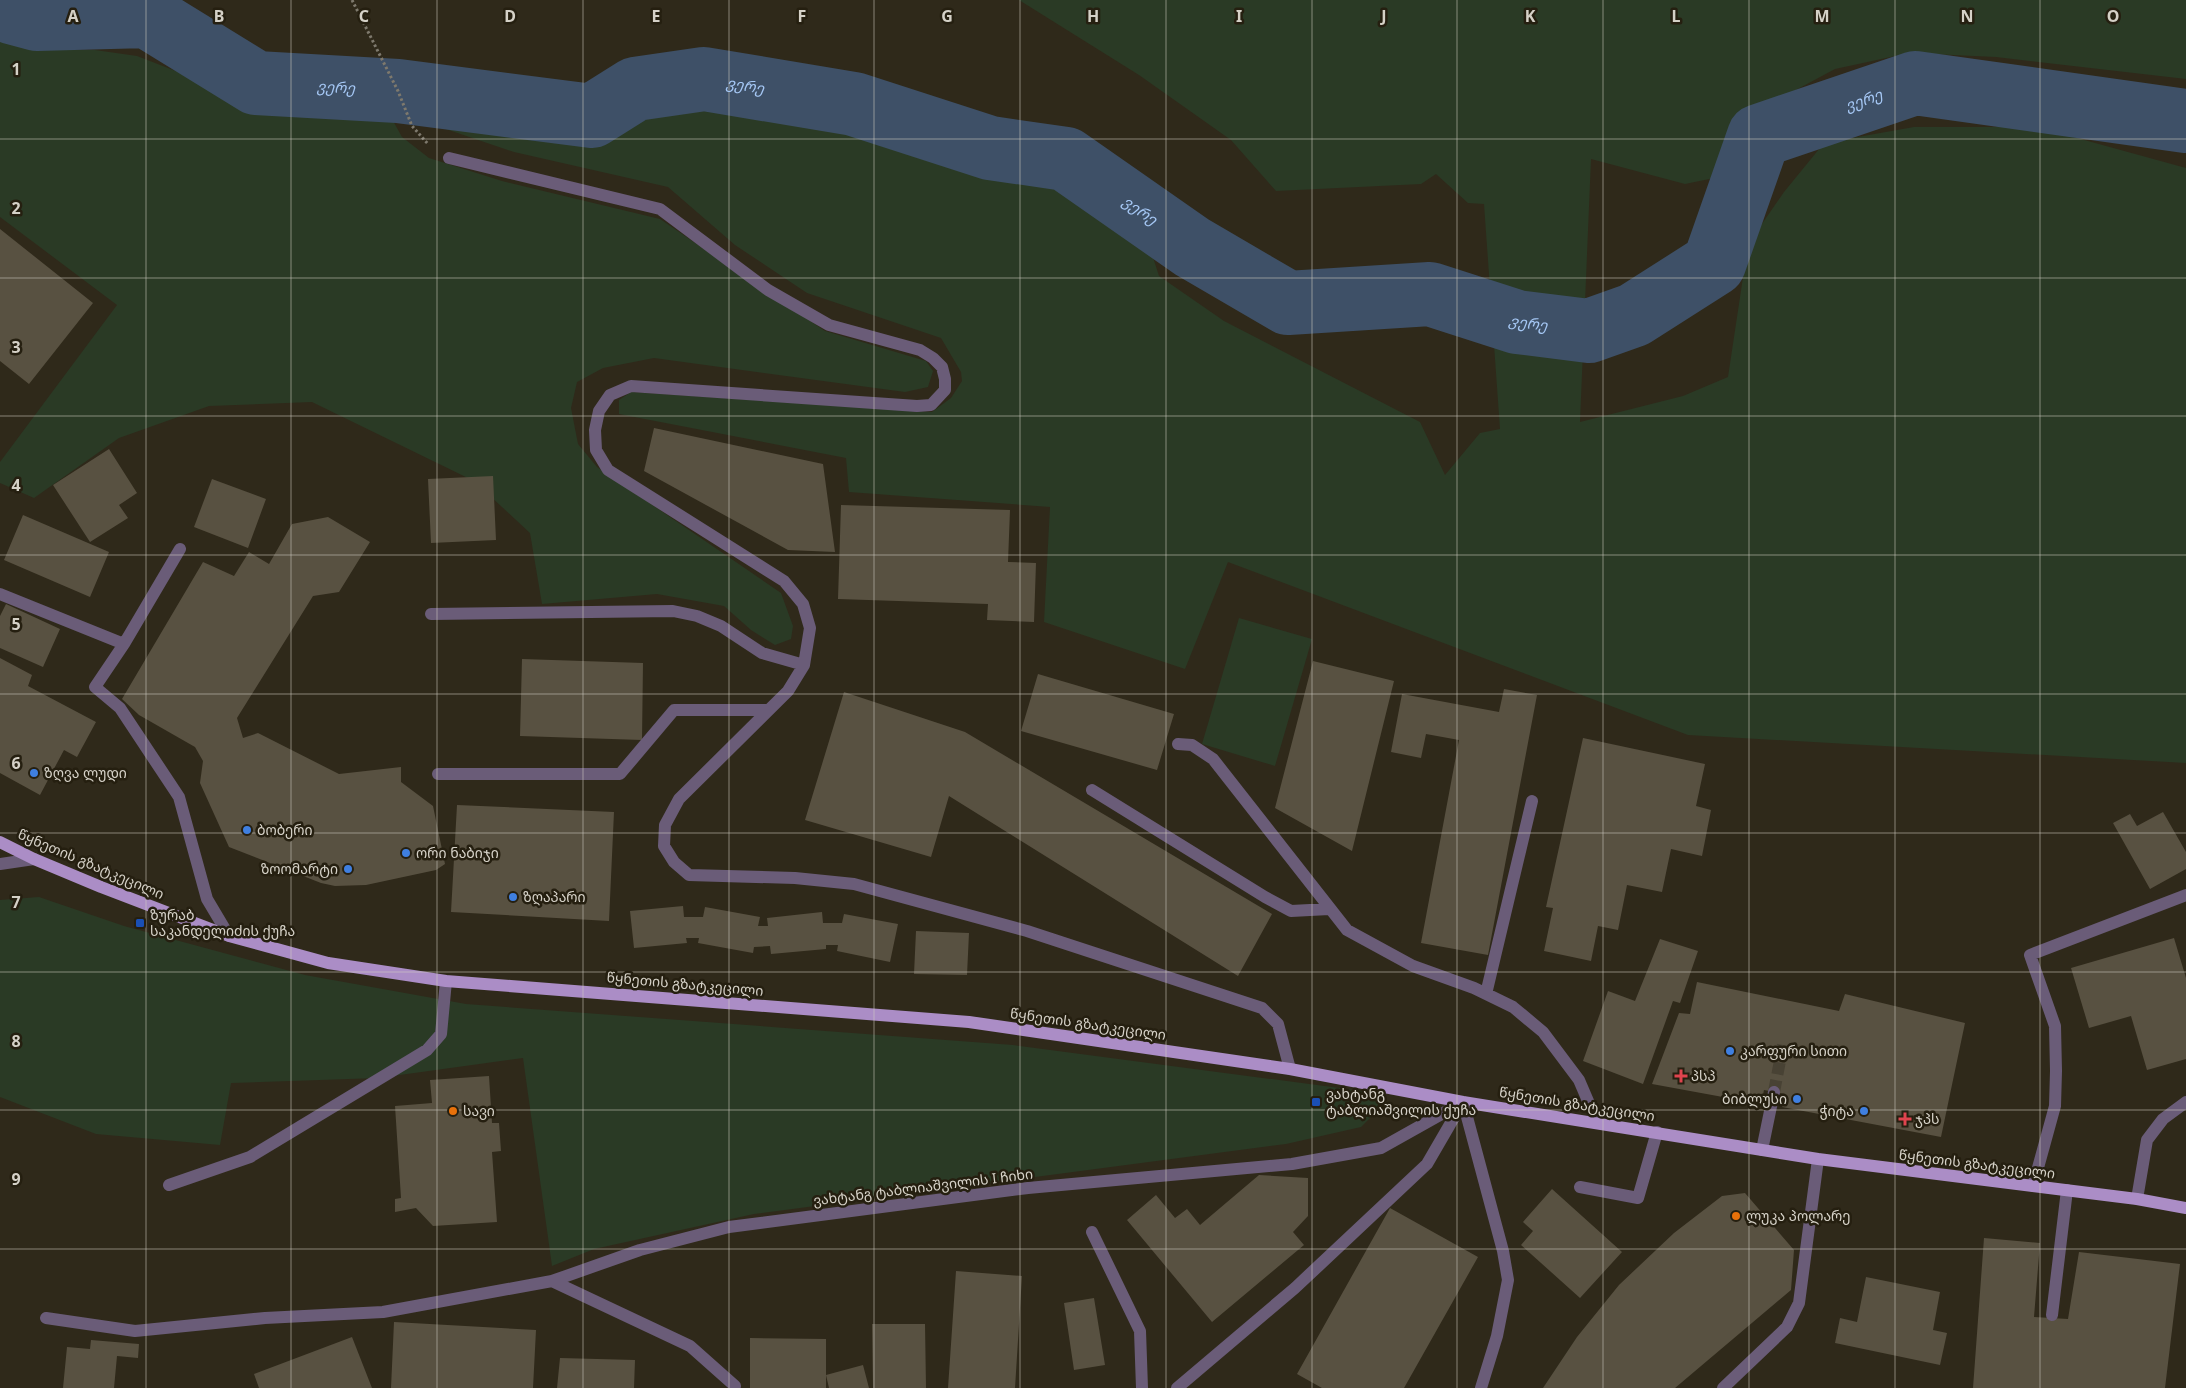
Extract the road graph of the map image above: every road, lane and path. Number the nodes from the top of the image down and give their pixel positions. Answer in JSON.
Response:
{"nodes":[{"id":1,"x":352,"y":0,"type":"edge"},
{"id":2,"x":449,"y":158,"type":"joint"},
{"id":3,"x":180,"y":549,"type":"dead end"},
{"id":4,"x":0,"y":594,"type":"edge"},
{"id":5,"x":431,"y":614,"type":"dead end"},
{"id":6,"x":124,"y":644,"type":"junction"},
{"id":7,"x":804,"y":665,"type":"junction"},
{"id":8,"x":767,"y":710,"type":"junction"},
{"id":9,"x":1178,"y":744,"type":"dead end"},
{"id":10,"x":438,"y":774,"type":"dead end"},
{"id":11,"x":1092,"y":790,"type":"dead end"},
{"id":12,"x":1532,"y":801,"type":"dead end"},
{"id":13,"x":0,"y":842,"type":"edge"},
{"id":14,"x":34,"y":859,"type":"junction"},
{"id":15,"x":0,"y":864,"type":"edge"},
{"id":16,"x":2186,"y":895,"type":"edge"},
{"id":17,"x":1329,"y":909,"type":"junction"},
{"id":18,"x":229,"y":936,"type":"junction"},
{"id":19,"x":446,"y":981,"type":"junction"},
{"id":20,"x":1486,"y":994,"type":"junction"},
{"id":21,"x":1290,"y":1069,"type":"junction"},
{"id":22,"x":1774,"y":1092,"type":"tunnel mouth"},
{"id":23,"x":1463,"y":1102,"type":"junction"},
{"id":24,"x":2186,"y":1102,"type":"edge"},
{"id":25,"x":1597,"y":1122,"type":"junction"},
{"id":26,"x":1657,"y":1132,"type":"junction"},
{"id":27,"x":1762,"y":1150,"type":"junction"},
{"id":28,"x":1818,"y":1159,"type":"junction"},
{"id":29,"x":169,"y":1185,"type":"dead end"},
{"id":30,"x":2033,"y":1186,"type":"junction"},
{"id":31,"x":1580,"y":1187,"type":"dead end"},
{"id":32,"x":2067,"y":1190,"type":"junction"},
{"id":33,"x":2137,"y":1199,"type":"junction"},
{"id":34,"x":2186,"y":1208,"type":"edge"},
{"id":35,"x":1092,"y":1232,"type":"dead end"},
{"id":36,"x":552,"y":1281,"type":"junction"},
{"id":37,"x":2052,"y":1315,"type":"dead end"},
{"id":38,"x":46,"y":1318,"type":"dead end"},
{"id":39,"x":735,"y":1386,"type":"dead end"},
{"id":40,"x":1142,"y":1388,"type":"edge"},
{"id":41,"x":1177,"y":1388,"type":"edge"},
{"id":42,"x":1481,"y":1388,"type":"edge"},
{"id":43,"x":1723,"y":1388,"type":"edge"}],
"edges":[{"from":1,"to":2,"type":"path"},
{"from":2,"to":7,"type":"street"},
{"from":3,"to":6,"type":"street"},
{"from":4,"to":6,"type":"street"},
{"from":5,"to":7,"type":"street"},
{"from":6,"to":18,"type":"street"},
{"from":7,"to":8,"type":"street"},
{"from":8,"to":10,"type":"street"},
{"from":8,"to":21,"type":"street"},
{"from":9,"to":17,"type":"street"},
{"from":11,"to":17,"type":"street"},
{"from":12,"to":20,"type":"street"},
{"from":13,"to":14,"type":"main road","name":"წყნეთის გზატკეცილი"},
{"from":14,"to":15,"type":"street"},
{"from":14,"to":18,"type":"main road","name":"წყნეთის გზატკეცილი"},
{"from":16,"to":30,"type":"street"},
{"from":17,"to":20,"type":"street"},
{"from":18,"to":19,"type":"main road","name":"წყნეთის გზატკეცილი"},
{"from":19,"to":21,"type":"main road","name":"წყნეთის გზატკეცილი"},
{"from":19,"to":29,"type":"street"},
{"from":20,"to":25,"type":"street"},
{"from":21,"to":23,"type":"main road","name":"წყნეთის გზატკეცილი"},
{"from":22,"to":27,"type":"street"},
{"from":23,"to":25,"type":"main road","name":"წყნეთის გზატკეცილი"},
{"from":23,"to":36,"type":"street","name":"ვახტანგ ტაბლიაშვილის I ჩიხი"},
{"from":23,"to":41,"type":"street"},
{"from":23,"to":42,"type":"street"},
{"from":24,"to":33,"type":"street"},
{"from":25,"to":26,"type":"main road","name":"წყნეთის გზატკეცილი"},
{"from":26,"to":27,"type":"main road","name":"წყნეთის გზატკეცილი"},
{"from":26,"to":31,"type":"street"},
{"from":27,"to":28,"type":"main road","name":"წყნეთის გზატკეცილი"},
{"from":28,"to":30,"type":"main road","name":"წყნეთის გზატკეცილი"},
{"from":28,"to":43,"type":"street"},
{"from":30,"to":32,"type":"main road","name":"წყნეთის გზატკეცილი"},
{"from":32,"to":33,"type":"main road","name":"წყნეთის გზატკეცილი"},
{"from":32,"to":37,"type":"street"},
{"from":33,"to":34,"type":"main road","name":"წყნეთის გზატკეცილი"},
{"from":35,"to":40,"type":"street"},
{"from":36,"to":38,"type":"street","name":"ვახტანგ ტაბლიაშვილის I ჩიხი"},
{"from":36,"to":39,"type":"street"}]}
